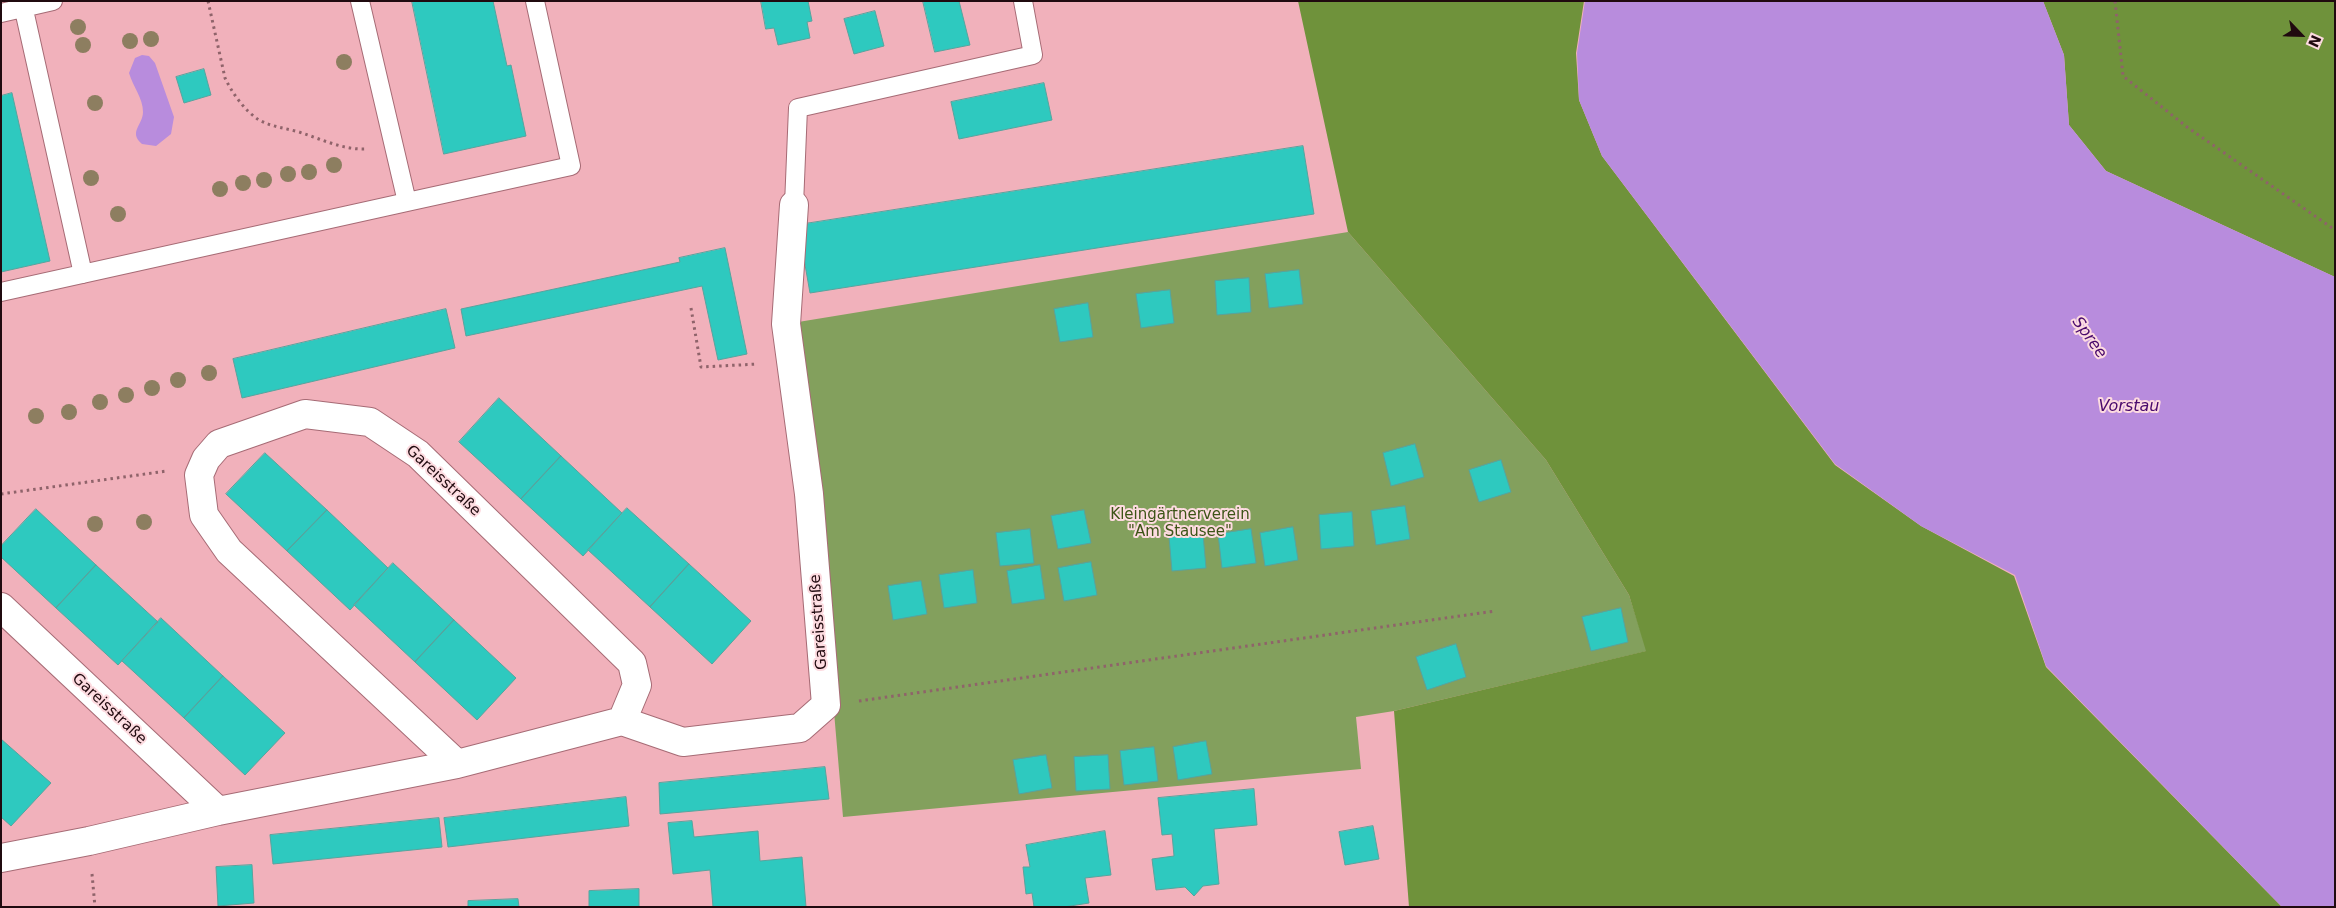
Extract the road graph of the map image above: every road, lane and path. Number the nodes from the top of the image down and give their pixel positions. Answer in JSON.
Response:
{"nodes":[{"id":1,"x":53,"y":1,"type":"edge"},
{"id":2,"x":208,"y":1,"type":"edge"},
{"id":3,"x":360,"y":1,"type":"edge"},
{"id":4,"x":535,"y":1,"type":"edge"},
{"id":5,"x":1023,"y":1,"type":"edge"},
{"id":6,"x":2115,"y":1,"type":"edge"},
{"id":7,"x":23,"y":5,"type":"edge"},
{"id":8,"x":1,"y":13,"type":"edge"},
{"id":9,"x":370,"y":149,"type":"dead end"},
{"id":10,"x":407,"y":202,"type":"junction"},
{"id":11,"x":794,"y":205,"type":"joint"},
{"id":12,"x":2335,"y":230,"type":"edge"},
{"id":13,"x":84,"y":274,"type":"junction"},
{"id":14,"x":1,"y":292,"type":"edge"},
{"id":15,"x":691,"y":308,"type":"dead end"},
{"id":16,"x":791,"y":362,"type":"junction"},
{"id":17,"x":199,"y":475,"type":"junction"},
{"id":18,"x":1,"y":494,"type":"edge"},
{"id":19,"x":1,"y":607,"type":"edge"},
{"id":20,"x":1495,"y":611,"type":"dead end"},
{"id":21,"x":826,"y":705,"type":"junction"},
{"id":22,"x":622,"y":721,"type":"junction"},
{"id":23,"x":457,"y":764,"type":"junction"},
{"id":24,"x":218,"y":811,"type":"junction"},
{"id":25,"x":1,"y":858,"type":"edge"}],
"edges":[{"from":1,"to":7,"type":"lane"},
{"from":2,"to":9,"type":"path"},
{"from":3,"to":10,"type":"lane"},
{"from":4,"to":10,"type":"lane"},
{"from":5,"to":11,"type":"lane"},
{"from":6,"to":12,"type":"path"},
{"from":7,"to":8,"type":"lane"},
{"from":7,"to":13,"type":"lane"},
{"from":10,"to":13,"type":"lane"},
{"from":11,"to":16,"type":"street","name":"Gareisstraße"},
{"from":13,"to":14,"type":"lane"},
{"from":15,"to":16,"type":"path"},
{"from":16,"to":21,"type":"street","name":"Gareisstraße"},
{"from":17,"to":18,"type":"path"},
{"from":17,"to":22,"type":"street","name":"Gareisstraße"},
{"from":17,"to":23,"type":"street"},
{"from":19,"to":24,"type":"street","name":"Gareisstraße"},
{"from":20,"to":21,"type":"path"},
{"from":21,"to":22,"type":"street"},
{"from":22,"to":23,"type":"street"},
{"from":23,"to":24,"type":"street"},
{"from":24,"to":25,"type":"street"}]}
